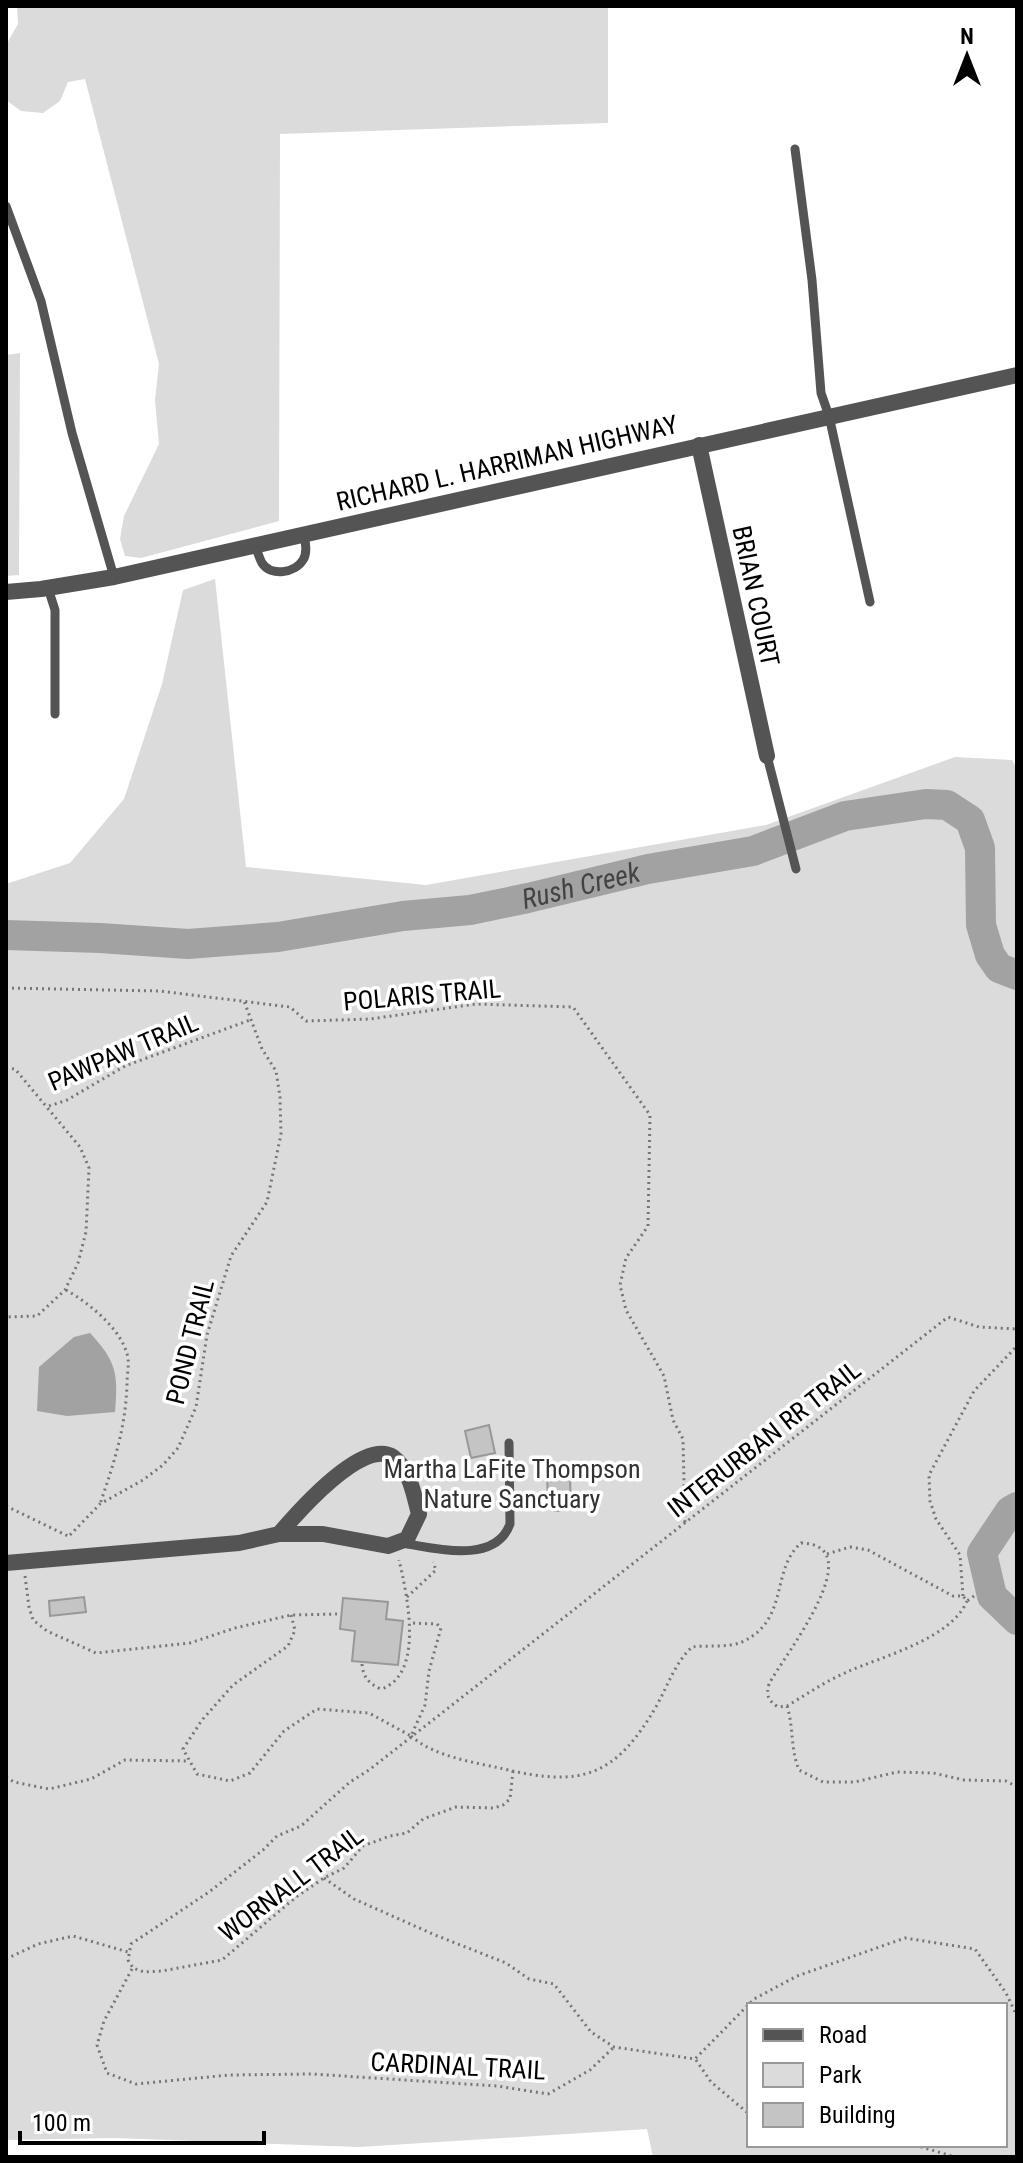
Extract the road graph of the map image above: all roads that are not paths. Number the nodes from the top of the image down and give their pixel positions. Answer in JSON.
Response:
{"nodes":[{"id":1,"x":795,"y":149,"type":"dead end"},
{"id":2,"x":6,"y":206,"type":"edge"},
{"id":3,"x":1017,"y":375,"type":"edge"},
{"id":4,"x":829,"y":416,"type":"junction"},
{"id":5,"x":699,"y":445,"type":"junction"},
{"id":6,"x":304,"y":533,"type":"junction"},
{"id":7,"x":255,"y":544,"type":"junction"},
{"id":8,"x":114,"y":577,"type":"junction"},
{"id":9,"x":48,"y":588,"type":"junction"},
{"id":10,"x":6,"y":592,"type":"edge"},
{"id":11,"x":870,"y":602,"type":"dead end"},
{"id":12,"x":55,"y":714,"type":"dead end"},
{"id":13,"x":767,"y":756,"type":"joint"},
{"id":14,"x":796,"y":869,"type":"dead end"},
{"id":15,"x":509,"y":1443,"type":"dead end"},
{"id":16,"x":279,"y":1534,"type":"junction"},
{"id":17,"x":396,"y":1543,"type":"junction"},
{"id":18,"x":6,"y":1563,"type":"edge"}],
"edges":[{"from":1,"to":4,"type":"lane"},
{"from":2,"to":8,"type":"lane"},
{"from":3,"to":4,"type":"street","name":"RICHARD L. HARRIMAN HIGHWAY"},
{"from":4,"to":5,"type":"street","name":"RICHARD L. HARRIMAN HIGHWAY"},
{"from":4,"to":11,"type":"lane"},
{"from":5,"to":6,"type":"street","name":"RICHARD L. HARRIMAN HIGHWAY"},
{"from":5,"to":13,"type":"street","name":"BRIAN COURT"},
{"from":6,"to":7,"type":"street","name":"RICHARD L. HARRIMAN HIGHWAY"},
{"from":6,"to":7,"type":"lane"},
{"from":7,"to":8,"type":"street","name":"RICHARD L. HARRIMAN HIGHWAY"},
{"from":8,"to":9,"type":"street","name":"RICHARD L. HARRIMAN HIGHWAY"},
{"from":9,"to":10,"type":"street","name":"RICHARD L. HARRIMAN HIGHWAY"},
{"from":9,"to":12,"type":"lane"},
{"from":13,"to":14,"type":"lane"},
{"from":15,"to":17,"type":"lane"},
{"from":16,"to":17,"type":"street"},
{"from":16,"to":17,"type":"street"},
{"from":16,"to":18,"type":"street"}]}
